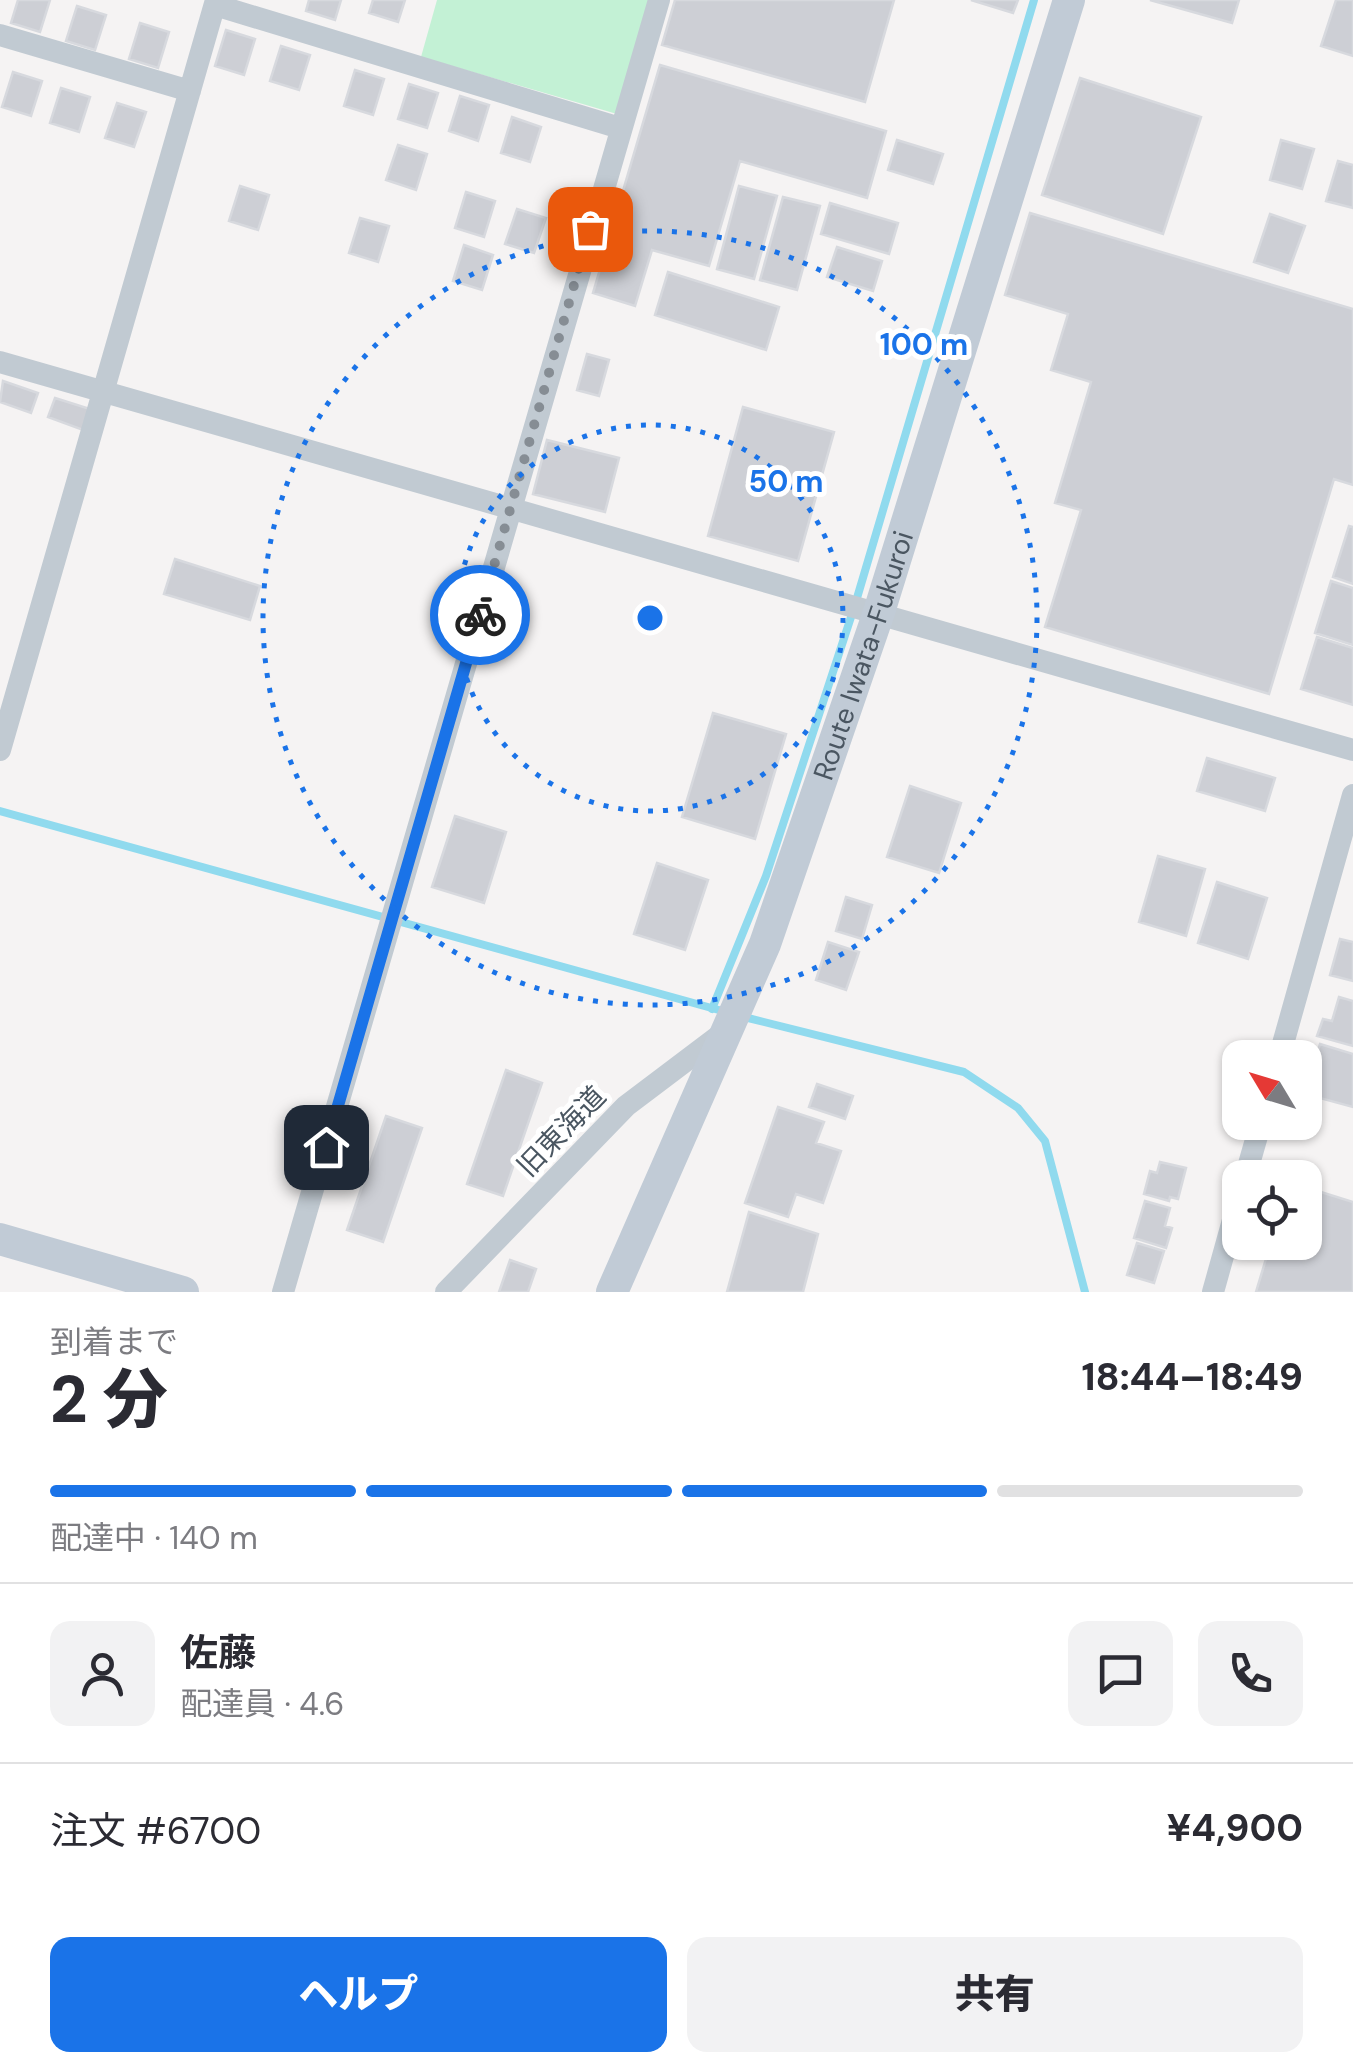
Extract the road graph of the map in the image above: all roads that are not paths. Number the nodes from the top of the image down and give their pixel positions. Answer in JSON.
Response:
{"nodes":[{"id":1,"x":659,"y":0,"type":"edge"},
{"id":2,"x":1069,"y":0,"type":"edge"},
{"id":3,"x":216,"y":3,"type":"edge"},
{"id":4,"x":0,"y":36,"type":"edge"},
{"id":5,"x":190,"y":91,"type":"junction"},
{"id":6,"x":620,"y":128,"type":"junction"},
{"id":7,"x":0,"y":362,"type":"edge"},
{"id":8,"x":104,"y":392,"type":"junction"},
{"id":9,"x":510,"y":508,"type":"junction"},
{"id":10,"x":879,"y":612,"type":"junction"},
{"id":11,"x":0,"y":750,"type":"edge"},
{"id":12,"x":1353,"y":750,"type":"edge"},
{"id":13,"x":1353,"y":794,"type":"edge"},
{"id":14,"x":730,"y":1026,"type":"junction"},
{"id":15,"x":1284,"y":1040,"type":"edge"},
{"id":16,"x":0,"y":1239,"type":"edge"},
{"id":17,"x":1222,"y":1260,"type":"edge"},
{"id":18,"x":182,"y":1292,"type":"edge"},
{"id":19,"x":283,"y":1292,"type":"edge"},
{"id":20,"x":446,"y":1292,"type":"edge"},
{"id":21,"x":612,"y":1292,"type":"edge"},
{"id":22,"x":1213,"y":1292,"type":"edge"}],
"edges":[{"from":1,"to":6,"type":"street"},
{"from":2,"to":10,"type":"main road","name":"Route Iwata-Fukuroi"},
{"from":3,"to":5,"type":"street"},
{"from":3,"to":6,"type":"street"},
{"from":4,"to":5,"type":"street"},
{"from":5,"to":8,"type":"street"},
{"from":6,"to":9,"type":"street"},
{"from":7,"to":8,"type":"street"},
{"from":8,"to":9,"type":"street"},
{"from":8,"to":11,"type":"street"},
{"from":9,"to":10,"type":"street"},
{"from":9,"to":19,"type":"street"},
{"from":10,"to":12,"type":"street"},
{"from":10,"to":14,"type":"main road","name":"Route Iwata-Fukuroi"},
{"from":13,"to":15,"type":"street"},
{"from":14,"to":20,"type":"street","name":"旧東海道"},
{"from":14,"to":21,"type":"main road","name":"Route Iwata-Fukuroi"},
{"from":16,"to":18,"type":"main road"},
{"from":17,"to":22,"type":"street"}]}
